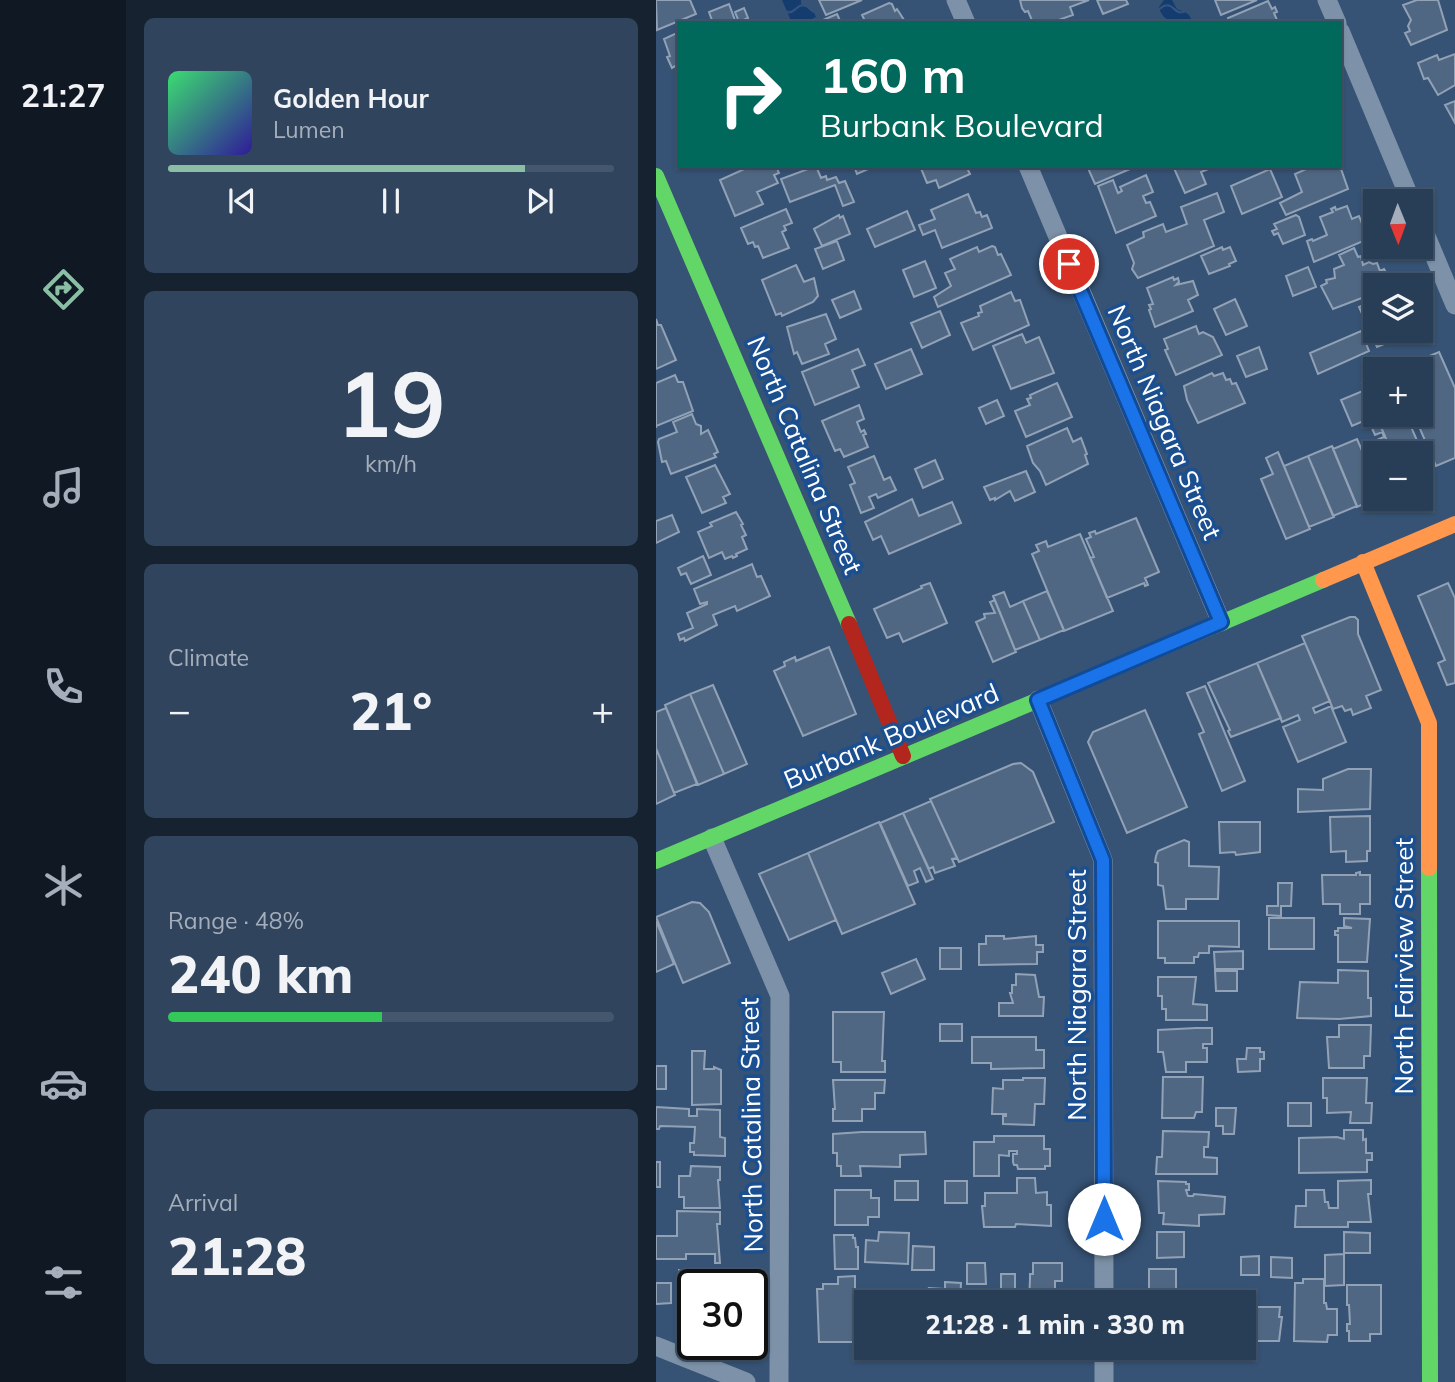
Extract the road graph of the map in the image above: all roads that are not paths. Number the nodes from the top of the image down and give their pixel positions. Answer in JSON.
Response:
{"nodes":[{"id":1,"x":956,"y":0,"type":"edge"},
{"id":2,"x":1327,"y":0,"type":"edge"},
{"id":3,"x":965,"y":21,"type":"edge"},
{"id":4,"x":1336,"y":21,"type":"edge"},
{"id":5,"x":1342,"y":36,"type":"edge"},
{"id":6,"x":1029,"y":168,"type":"edge"},
{"id":7,"x":656,"y":176,"type":"edge"},
{"id":8,"x":1406,"y":189,"type":"edge"},
{"id":9,"x":1433,"y":253,"type":"edge"},
{"id":10,"x":1455,"y":305,"type":"edge"},
{"id":11,"x":1455,"y":524,"type":"edge"},
{"id":12,"x":1363,"y":562,"type":"junction"},
{"id":13,"x":1221,"y":622,"type":"junction"},
{"id":14,"x":1038,"y":700,"type":"junction"},
{"id":15,"x":903,"y":756,"type":"junction"},
{"id":16,"x":712,"y":838,"type":"junction"},
{"id":17,"x":656,"y":861,"type":"edge"},
{"id":18,"x":1104,"y":1290,"type":"edge"},
{"id":19,"x":656,"y":1346,"type":"edge"},
{"id":20,"x":1104,"y":1360,"type":"edge"},
{"id":21,"x":746,"y":1382,"type":"edge"},
{"id":22,"x":779,"y":1382,"type":"edge"},
{"id":23,"x":1104,"y":1382,"type":"edge"},
{"id":24,"x":1430,"y":1382,"type":"edge"}],
"edges":[{"from":1,"to":3,"type":"street"},
{"from":2,"to":4,"type":"street"},
{"from":5,"to":8,"type":"street"},
{"from":6,"to":13,"type":"street","name":"North Niagara Street"},
{"from":7,"to":15,"type":"street","name":"North Catalina Street"},
{"from":9,"to":10,"type":"street"},
{"from":11,"to":12,"type":"street","name":"Burbank Boulevard"},
{"from":12,"to":13,"type":"street","name":"Burbank Boulevard"},
{"from":12,"to":24,"type":"street","name":"North Fairview Street"},
{"from":13,"to":14,"type":"street","name":"Burbank Boulevard"},
{"from":14,"to":15,"type":"street","name":"Burbank Boulevard"},
{"from":14,"to":18,"type":"street","name":"North Niagara Street"},
{"from":15,"to":16,"type":"street","name":"Burbank Boulevard"},
{"from":16,"to":17,"type":"street","name":"Burbank Boulevard"},
{"from":16,"to":22,"type":"street","name":"North Catalina Street"},
{"from":19,"to":21,"type":"street"},
{"from":20,"to":23,"type":"street"}]}
